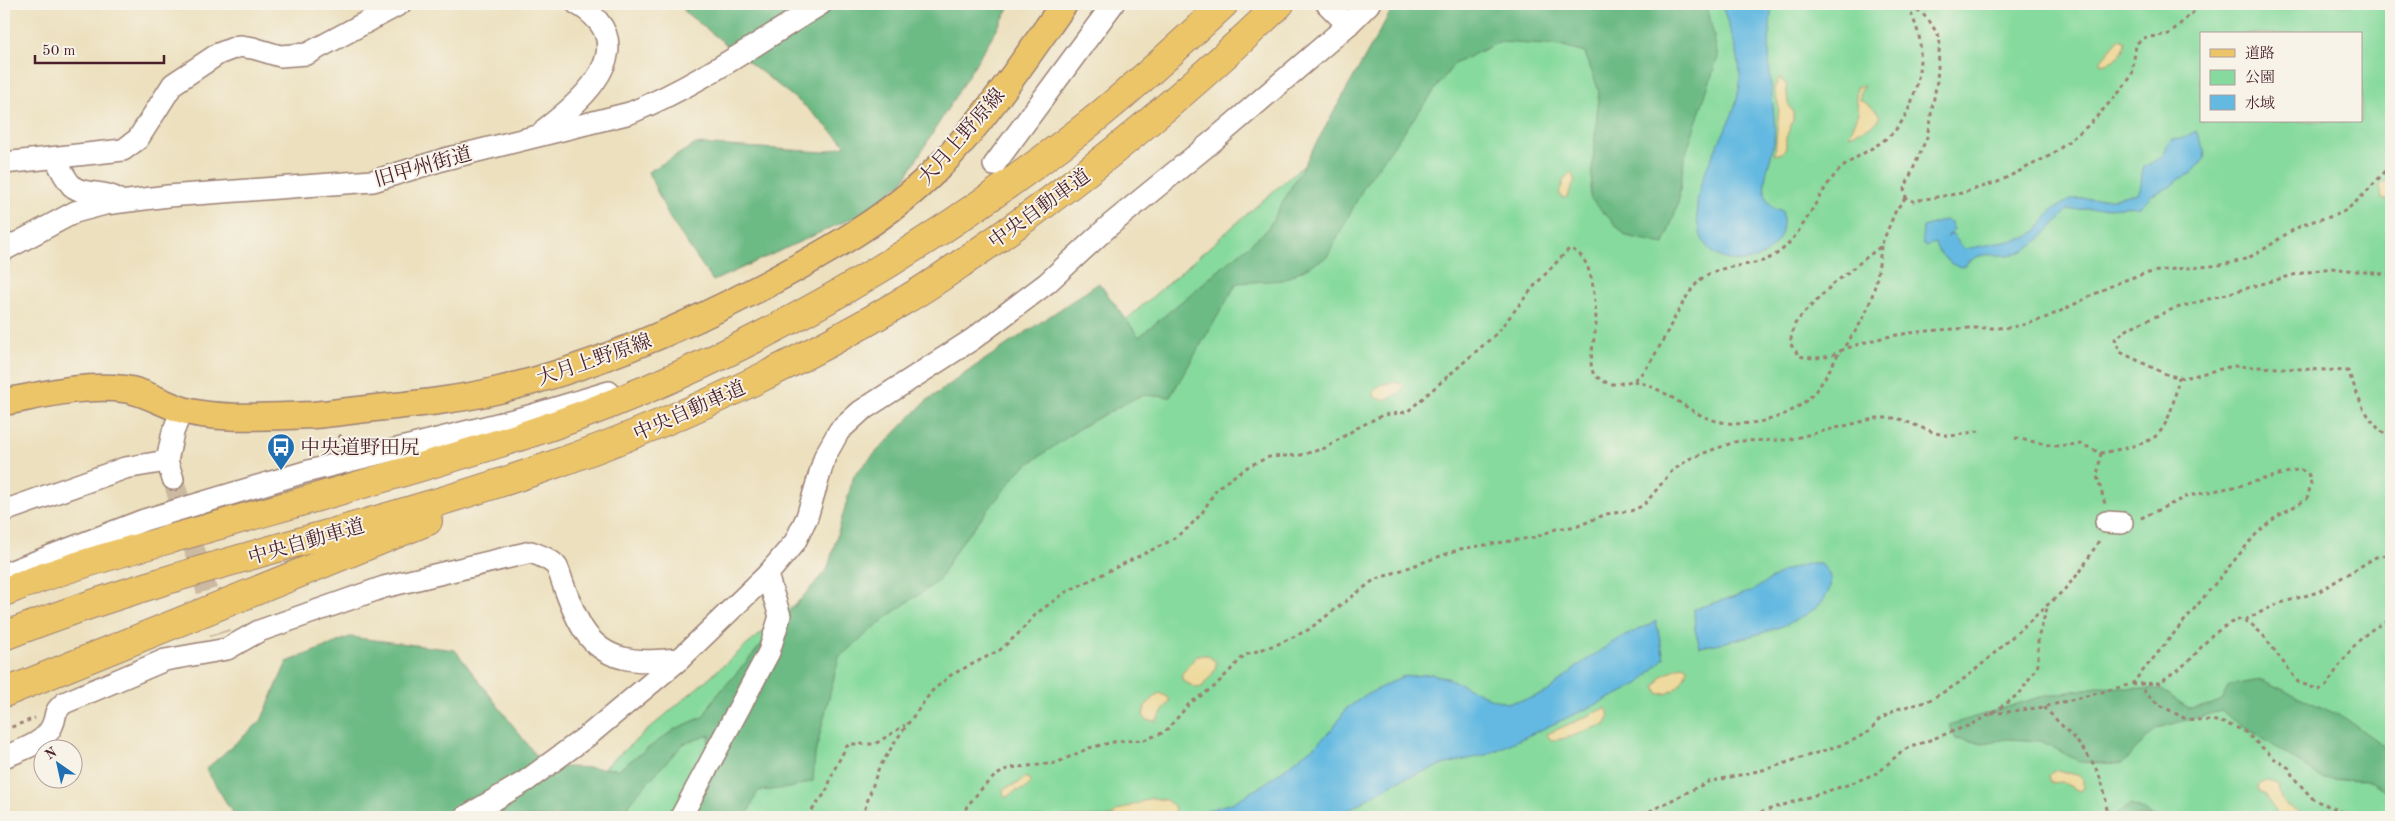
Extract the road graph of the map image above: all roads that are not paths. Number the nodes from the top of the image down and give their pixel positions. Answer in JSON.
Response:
{"nodes":[{"id":1,"x":400,"y":4,"type":"edge"},
{"id":2,"x":577,"y":4,"type":"edge"},
{"id":3,"x":821,"y":4,"type":"edge"},
{"id":4,"x":1064,"y":4,"type":"edge"},
{"id":5,"x":1112,"y":4,"type":"edge"},
{"id":6,"x":1224,"y":4,"type":"edge"},
{"id":7,"x":1280,"y":4,"type":"edge"},
{"id":8,"x":1369,"y":4,"type":"edge"},
{"id":9,"x":1338,"y":15,"type":"edge"},
{"id":10,"x":536,"y":135,"type":"junction"},
{"id":11,"x":56,"y":158,"type":"junction"},
{"id":12,"x":4,"y":163,"type":"edge"},
{"id":13,"x":994,"y":165,"type":"dead end"},
{"id":14,"x":122,"y":202,"type":"junction"},
{"id":15,"x":4,"y":250,"type":"edge"},
{"id":16,"x":698,"y":365,"type":"junction"},
{"id":17,"x":4,"y":402,"type":"edge"},
{"id":18,"x":182,"y":410,"type":"junction"},
{"id":19,"x":635,"y":435,"type":"junction"},
{"id":20,"x":4,"y":511,"type":"edge"},
{"id":21,"x":4,"y":574,"type":"edge"},
{"id":22,"x":767,"y":575,"type":"junction"},
{"id":23,"x":4,"y":592,"type":"edge"},
{"id":24,"x":4,"y":636,"type":"edge"},
{"id":25,"x":680,"y":659,"type":"junction"},
{"id":26,"x":4,"y":693,"type":"edge"},
{"id":27,"x":4,"y":757,"type":"edge"},
{"id":28,"x":464,"y":817,"type":"edge"},
{"id":29,"x":681,"y":817,"type":"edge"}],
"edges":[{"from":1,"to":11,"type":"street"},
{"from":2,"to":10,"type":"street"},
{"from":3,"to":10,"type":"street","name":"旧甲州街道"},
{"from":4,"to":18,"type":"main road","name":"大月上野原線"},
{"from":5,"to":13,"type":"street"},
{"from":6,"to":16,"type":"highway","name":"中央自動車道"},
{"from":7,"to":19,"type":"highway","name":"中央自動車道"},
{"from":8,"to":9,"type":"street"},
{"from":9,"to":22,"type":"street"},
{"from":10,"to":14,"type":"street","name":"旧甲州街道"},
{"from":11,"to":12,"type":"street"},
{"from":11,"to":14,"type":"street"},
{"from":14,"to":15,"type":"street","name":"旧甲州街道"},
{"from":16,"to":21,"type":"street"},
{"from":16,"to":23,"type":"highway","name":"中央自動車道"},
{"from":17,"to":18,"type":"main road","name":"大月上野原線"},
{"from":18,"to":20,"type":"street"},
{"from":19,"to":24,"type":"highway","name":"中央自動車道"},
{"from":19,"to":26,"type":"highway"},
{"from":22,"to":25,"type":"street"},
{"from":22,"to":29,"type":"street"},
{"from":25,"to":27,"type":"street"},
{"from":25,"to":28,"type":"street"}]}
